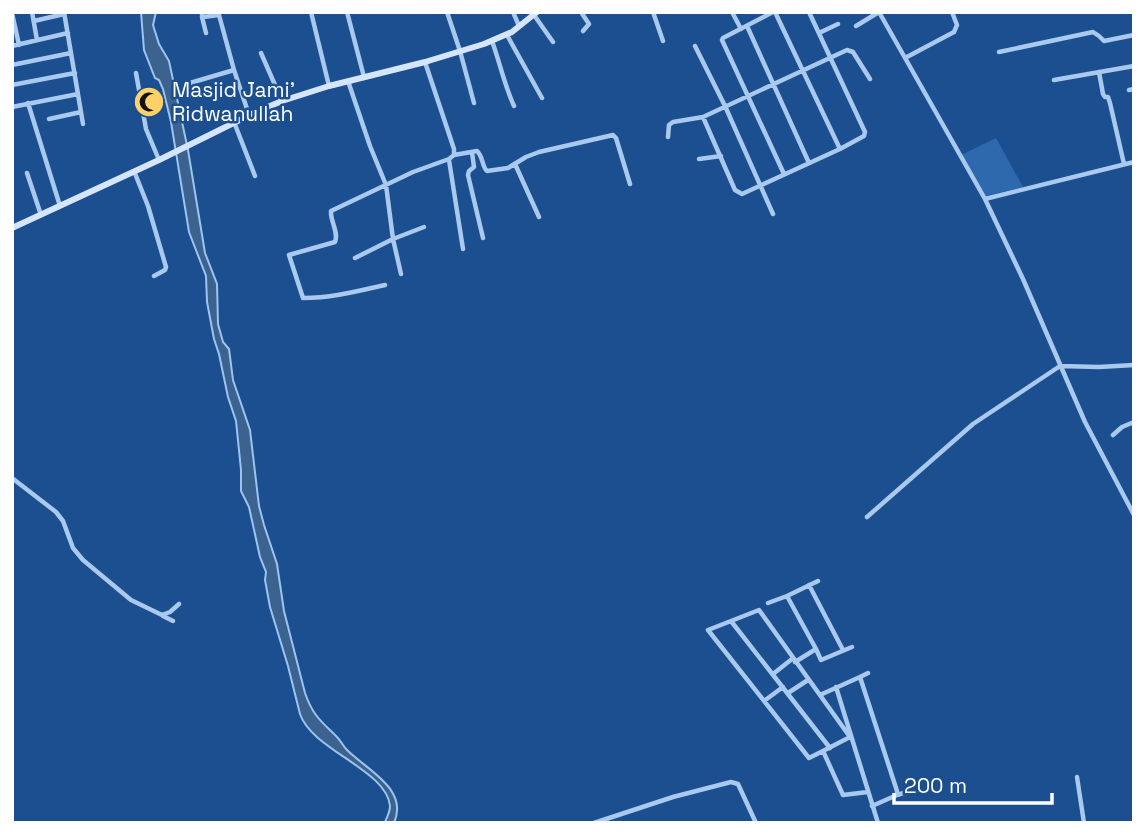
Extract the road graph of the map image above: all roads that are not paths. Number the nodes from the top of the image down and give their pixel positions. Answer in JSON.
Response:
{"nodes":[{"id":1,"x":32,"y":12,"type":"edge"},
{"id":2,"x":312,"y":12,"type":"edge"},
{"id":3,"x":347,"y":12,"type":"edge"},
{"id":4,"x":447,"y":12,"type":"edge"},
{"id":5,"x":513,"y":12,"type":"edge"},
{"id":6,"x":581,"y":12,"type":"edge"},
{"id":7,"x":653,"y":12,"type":"edge"},
{"id":8,"x":732,"y":12,"type":"edge"},
{"id":9,"x":774,"y":12,"type":"edge"},
{"id":10,"x":810,"y":12,"type":"edge"},
{"id":11,"x":879,"y":12,"type":"edge"},
{"id":12,"x":952,"y":12,"type":"edge"},
{"id":13,"x":12,"y":13,"type":"edge"},
{"id":14,"x":64,"y":13,"type":"edge"},
{"id":15,"x":535,"y":13,"type":"edge"},
{"id":16,"x":201,"y":14,"type":"edge"},
{"id":17,"x":34,"y":21,"type":"junction"},
{"id":18,"x":838,"y":24,"type":"dead end"},
{"id":19,"x":519,"y":26,"type":"junction"},
{"id":20,"x":747,"y":26,"type":"junction"},
{"id":21,"x":856,"y":26,"type":"dead end"},
{"id":22,"x":741,"y":29,"type":"junction"},
{"id":23,"x":583,"y":31,"type":"dead end"},
{"id":24,"x":68,"y":33,"type":"junction"},
{"id":25,"x":206,"y":33,"type":"dead end"},
{"id":26,"x":819,"y":33,"type":"junction"},
{"id":27,"x":507,"y":35,"type":"junction"},
{"id":28,"x":1134,"y":35,"type":"edge"},
{"id":29,"x":37,"y":40,"type":"junction"},
{"id":30,"x":492,"y":41,"type":"junction"},
{"id":31,"x":663,"y":41,"type":"dead end"},
{"id":32,"x":553,"y":42,"type":"dead end"},
{"id":33,"x":19,"y":45,"type":"junction"},
{"id":34,"x":12,"y":46,"type":"edge"},
{"id":35,"x":695,"y":46,"type":"dead end"},
{"id":36,"x":460,"y":51,"type":"junction"},
{"id":37,"x":999,"y":52,"type":"dead end"},
{"id":38,"x":71,"y":53,"type":"junction"},
{"id":39,"x":261,"y":53,"type":"dead end"},
{"id":40,"x":831,"y":58,"type":"junction"},
{"id":41,"x":905,"y":58,"type":"junction"},
{"id":42,"x":425,"y":62,"type":"junction"},
{"id":43,"x":12,"y":65,"type":"edge"},
{"id":44,"x":1134,"y":65,"type":"edge"},
{"id":45,"x":234,"y":70,"type":"junction"},
{"id":46,"x":803,"y":71,"type":"junction"},
{"id":47,"x":136,"y":72,"type":"dead end"},
{"id":48,"x":1099,"y":72,"type":"junction"},
{"id":49,"x":75,"y":73,"type":"junction"},
{"id":50,"x":364,"y":77,"type":"junction"},
{"id":51,"x":870,"y":79,"type":"dead end"},
{"id":52,"x":1055,"y":80,"type":"dead end"},
{"id":53,"x":348,"y":81,"type":"junction"},
{"id":54,"x":190,"y":83,"type":"dead end"},
{"id":55,"x":774,"y":84,"type":"junction"},
{"id":56,"x":12,"y":85,"type":"edge"},
{"id":57,"x":329,"y":86,"type":"junction"},
{"id":58,"x":78,"y":94,"type":"junction"},
{"id":59,"x":748,"y":96,"type":"junction"},
{"id":60,"x":542,"y":98,"type":"dead end"},
{"id":61,"x":282,"y":101,"type":"junction"},
{"id":62,"x":28,"y":103,"type":"junction"},
{"id":63,"x":474,"y":103,"type":"dead end"},
{"id":64,"x":514,"y":106,"type":"dead end"},
{"id":65,"x":725,"y":106,"type":"junction"},
{"id":66,"x":12,"y":107,"type":"edge"},
{"id":67,"x":81,"y":112,"type":"junction"},
{"id":68,"x":249,"y":115,"type":"junction"},
{"id":69,"x":703,"y":117,"type":"junction"},
{"id":70,"x":49,"y":119,"type":"dead end"},
{"id":71,"x":234,"y":122,"type":"junction"},
{"id":72,"x":83,"y":124,"type":"dead end"},
{"id":73,"x":668,"y":137,"type":"dead end"},
{"id":74,"x":840,"y":149,"type":"junction"},
{"id":75,"x":472,"y":152,"type":"junction"},
{"id":76,"x":720,"y":156,"type":"junction"},
{"id":77,"x":451,"y":157,"type":"junction"},
{"id":78,"x":698,"y":159,"type":"dead end"},
{"id":79,"x":159,"y":160,"type":"junction"},
{"id":80,"x":1134,"y":162,"type":"edge"},
{"id":81,"x":809,"y":163,"type":"junction"},
{"id":82,"x":515,"y":164,"type":"junction"},
{"id":83,"x":1124,"y":164,"type":"junction"},
{"id":84,"x":134,"y":171,"type":"junction"},
{"id":85,"x":27,"y":173,"type":"dead end"},
{"id":86,"x":785,"y":174,"type":"junction"},
{"id":87,"x":255,"y":176,"type":"dead end"},
{"id":88,"x":630,"y":184,"type":"dead end"},
{"id":89,"x":386,"y":185,"type":"junction"},
{"id":90,"x":761,"y":185,"type":"junction"},
{"id":91,"x":985,"y":199,"type":"junction"},
{"id":92,"x":60,"y":206,"type":"junction"},
{"id":93,"x":773,"y":214,"type":"dead end"},
{"id":94,"x":41,"y":215,"type":"junction"},
{"id":95,"x":539,"y":217,"type":"dead end"},
{"id":96,"x":424,"y":226,"type":"dead end"},
{"id":97,"x":12,"y":228,"type":"edge"},
{"id":98,"x":483,"y":238,"type":"dead end"},
{"id":99,"x":393,"y":239,"type":"junction"},
{"id":100,"x":463,"y":249,"type":"dead end"},
{"id":101,"x":355,"y":258,"type":"dead end"},
{"id":102,"x":401,"y":274,"type":"dead end"},
{"id":103,"x":153,"y":276,"type":"dead end"},
{"id":104,"x":385,"y":285,"type":"dead end"},
{"id":105,"x":1134,"y":365,"type":"edge"},
{"id":106,"x":1060,"y":366,"type":"junction"},
{"id":107,"x":1134,"y":422,"type":"edge"},
{"id":108,"x":1113,"y":435,"type":"dead end"},
{"id":109,"x":12,"y":478,"type":"edge"},
{"id":110,"x":1134,"y":514,"type":"edge"},
{"id":111,"x":867,"y":517,"type":"dead end"},
{"id":112,"x":818,"y":581,"type":"dead end"},
{"id":113,"x":809,"y":585,"type":"junction"},
{"id":114,"x":787,"y":596,"type":"junction"},
{"id":115,"x":768,"y":603,"type":"dead end"},
{"id":116,"x":179,"y":604,"type":"dead end"},
{"id":117,"x":162,"y":615,"type":"junction"},
{"id":118,"x":173,"y":621,"type":"dead end"},
{"id":119,"x":732,"y":621,"type":"junction"},
{"id":120,"x":852,"y":647,"type":"dead end"},
{"id":121,"x":816,"y":649,"type":"junction"},
{"id":122,"x":843,"y":650,"type":"junction"},
{"id":123,"x":794,"y":661,"type":"junction"},
{"id":124,"x":868,"y":673,"type":"dead end"},
{"id":125,"x":773,"y":674,"type":"junction"},
{"id":126,"x":860,"y":677,"type":"junction"},
{"id":127,"x":808,"y":680,"type":"junction"},
{"id":128,"x":783,"y":687,"type":"junction"},
{"id":129,"x":836,"y":687,"type":"junction"},
{"id":130,"x":788,"y":693,"type":"junction"},
{"id":131,"x":820,"y":695,"type":"junction"},
{"id":132,"x":764,"y":701,"type":"junction"},
{"id":133,"x":850,"y":737,"type":"junction"},
{"id":134,"x":830,"y":748,"type":"junction"},
{"id":135,"x":823,"y":751,"type":"junction"},
{"id":136,"x":1077,"y":777,"type":"dead end"},
{"id":137,"x":868,"y":792,"type":"junction"},
{"id":138,"x":906,"y":792,"type":"dead end"},
{"id":139,"x":897,"y":795,"type":"junction"},
{"id":140,"x":872,"y":806,"type":"junction"},
{"id":141,"x":594,"y":823,"type":"edge"},
{"id":142,"x":756,"y":823,"type":"edge"},
{"id":143,"x":878,"y":823,"type":"edge"},
{"id":144,"x":1084,"y":823,"type":"edge"}],
"edges":[{"from":1,"to":17,"type":"street"},
{"from":2,"to":57,"type":"street"},
{"from":3,"to":50,"type":"street"},
{"from":4,"to":36,"type":"street"},
{"from":5,"to":19,"type":"street"},
{"from":6,"to":23,"type":"street"},
{"from":7,"to":31,"type":"street"},
{"from":8,"to":22,"type":"street"},
{"from":9,"to":20,"type":"street"},
{"from":9,"to":46,"type":"street"},
{"from":10,"to":26,"type":"street"},
{"from":11,"to":21,"type":"street"},
{"from":11,"to":41,"type":"street"},
{"from":12,"to":41,"type":"street"},
{"from":13,"to":33,"type":"street"},
{"from":14,"to":17,"type":"street"},
{"from":14,"to":24,"type":"street"},
{"from":15,"to":19,"type":"main road"},
{"from":15,"to":32,"type":"street"},
{"from":16,"to":25,"type":"street"},
{"from":16,"to":45,"type":"street"},
{"from":17,"to":29,"type":"street"},
{"from":18,"to":26,"type":"street"},
{"from":19,"to":27,"type":"main road"},
{"from":20,"to":22,"type":"street"},
{"from":20,"to":55,"type":"street"},
{"from":22,"to":59,"type":"street"},
{"from":24,"to":29,"type":"street"},
{"from":24,"to":38,"type":"street"},
{"from":26,"to":40,"type":"street"},
{"from":27,"to":30,"type":"main road"},
{"from":27,"to":60,"type":"street"},
{"from":28,"to":37,"type":"street"},
{"from":29,"to":33,"type":"street"},
{"from":30,"to":36,"type":"main road"},
{"from":30,"to":64,"type":"street"},
{"from":33,"to":34,"type":"street"},
{"from":35,"to":65,"type":"street"},
{"from":36,"to":42,"type":"main road"},
{"from":36,"to":63,"type":"street"},
{"from":38,"to":43,"type":"street"},
{"from":38,"to":49,"type":"street"},
{"from":39,"to":61,"type":"street"},
{"from":40,"to":46,"type":"street"},
{"from":40,"to":51,"type":"street"},
{"from":40,"to":74,"type":"street"},
{"from":41,"to":91,"type":"street"},
{"from":42,"to":50,"type":"main road"},
{"from":42,"to":77,"type":"street"},
{"from":44,"to":48,"type":"street"},
{"from":45,"to":54,"type":"street"},
{"from":45,"to":68,"type":"street"},
{"from":46,"to":55,"type":"street"},
{"from":46,"to":74,"type":"street"},
{"from":47,"to":79,"type":"street"},
{"from":48,"to":52,"type":"street"},
{"from":48,"to":83,"type":"street"},
{"from":49,"to":56,"type":"street"},
{"from":49,"to":58,"type":"street"},
{"from":50,"to":53,"type":"main road"},
{"from":53,"to":57,"type":"main road"},
{"from":53,"to":89,"type":"street"},
{"from":55,"to":59,"type":"street"},
{"from":55,"to":81,"type":"street"},
{"from":57,"to":61,"type":"main road"},
{"from":58,"to":62,"type":"street"},
{"from":58,"to":67,"type":"street"},
{"from":59,"to":65,"type":"street"},
{"from":59,"to":86,"type":"street"},
{"from":61,"to":68,"type":"main road"},
{"from":62,"to":66,"type":"street"},
{"from":62,"to":92,"type":"street"},
{"from":65,"to":69,"type":"street"},
{"from":65,"to":90,"type":"street"},
{"from":67,"to":70,"type":"street"},
{"from":67,"to":72,"type":"street"},
{"from":68,"to":71,"type":"main road"},
{"from":69,"to":73,"type":"street"},
{"from":69,"to":76,"type":"street"},
{"from":71,"to":79,"type":"main road"},
{"from":71,"to":87,"type":"street"},
{"from":74,"to":81,"type":"street"},
{"from":75,"to":77,"type":"street"},
{"from":75,"to":82,"type":"street"},
{"from":75,"to":98,"type":"street"},
{"from":76,"to":78,"type":"street"},
{"from":76,"to":90,"type":"street"},
{"from":77,"to":89,"type":"street"},
{"from":77,"to":100,"type":"street"},
{"from":79,"to":84,"type":"main road"},
{"from":80,"to":83,"type":"street"},
{"from":81,"to":86,"type":"street"},
{"from":82,"to":88,"type":"street"},
{"from":82,"to":95,"type":"street"},
{"from":83,"to":91,"type":"street"},
{"from":84,"to":92,"type":"main road"},
{"from":84,"to":103,"type":"street"},
{"from":85,"to":94,"type":"street"},
{"from":86,"to":90,"type":"street"},
{"from":89,"to":99,"type":"street"},
{"from":89,"to":104,"type":"street"},
{"from":90,"to":93,"type":"street"},
{"from":91,"to":106,"type":"street"},
{"from":92,"to":94,"type":"main road"},
{"from":94,"to":97,"type":"main road"},
{"from":96,"to":99,"type":"street"},
{"from":99,"to":101,"type":"street"},
{"from":99,"to":102,"type":"street"},
{"from":105,"to":106,"type":"street"},
{"from":106,"to":110,"type":"street"},
{"from":106,"to":111,"type":"street"},
{"from":107,"to":108,"type":"street"},
{"from":109,"to":117,"type":"street"},
{"from":112,"to":113,"type":"street"},
{"from":113,"to":114,"type":"street"},
{"from":113,"to":122,"type":"street"},
{"from":114,"to":115,"type":"street"},
{"from":114,"to":121,"type":"street"},
{"from":116,"to":117,"type":"street"},
{"from":117,"to":118,"type":"street"},
{"from":119,"to":123,"type":"street"},
{"from":119,"to":125,"type":"street"},
{"from":119,"to":132,"type":"street"},
{"from":120,"to":122,"type":"street"},
{"from":121,"to":122,"type":"street"},
{"from":121,"to":123,"type":"street"},
{"from":123,"to":125,"type":"street"},
{"from":123,"to":127,"type":"street"},
{"from":124,"to":126,"type":"street"},
{"from":125,"to":128,"type":"street"},
{"from":126,"to":129,"type":"street"},
{"from":126,"to":139,"type":"street"},
{"from":127,"to":130,"type":"street"},
{"from":127,"to":131,"type":"street"},
{"from":128,"to":130,"type":"street"},
{"from":128,"to":132,"type":"street"},
{"from":129,"to":131,"type":"street"},
{"from":129,"to":133,"type":"street"},
{"from":130,"to":134,"type":"street"},
{"from":131,"to":133,"type":"street"},
{"from":132,"to":135,"type":"street"},
{"from":133,"to":134,"type":"street"},
{"from":133,"to":137,"type":"street"},
{"from":134,"to":135,"type":"street"},
{"from":135,"to":137,"type":"street"},
{"from":136,"to":144,"type":"street"},
{"from":137,"to":140,"type":"street"},
{"from":138,"to":139,"type":"street"},
{"from":139,"to":140,"type":"street"},
{"from":140,"to":143,"type":"street"},
{"from":141,"to":142,"type":"street"}]}
